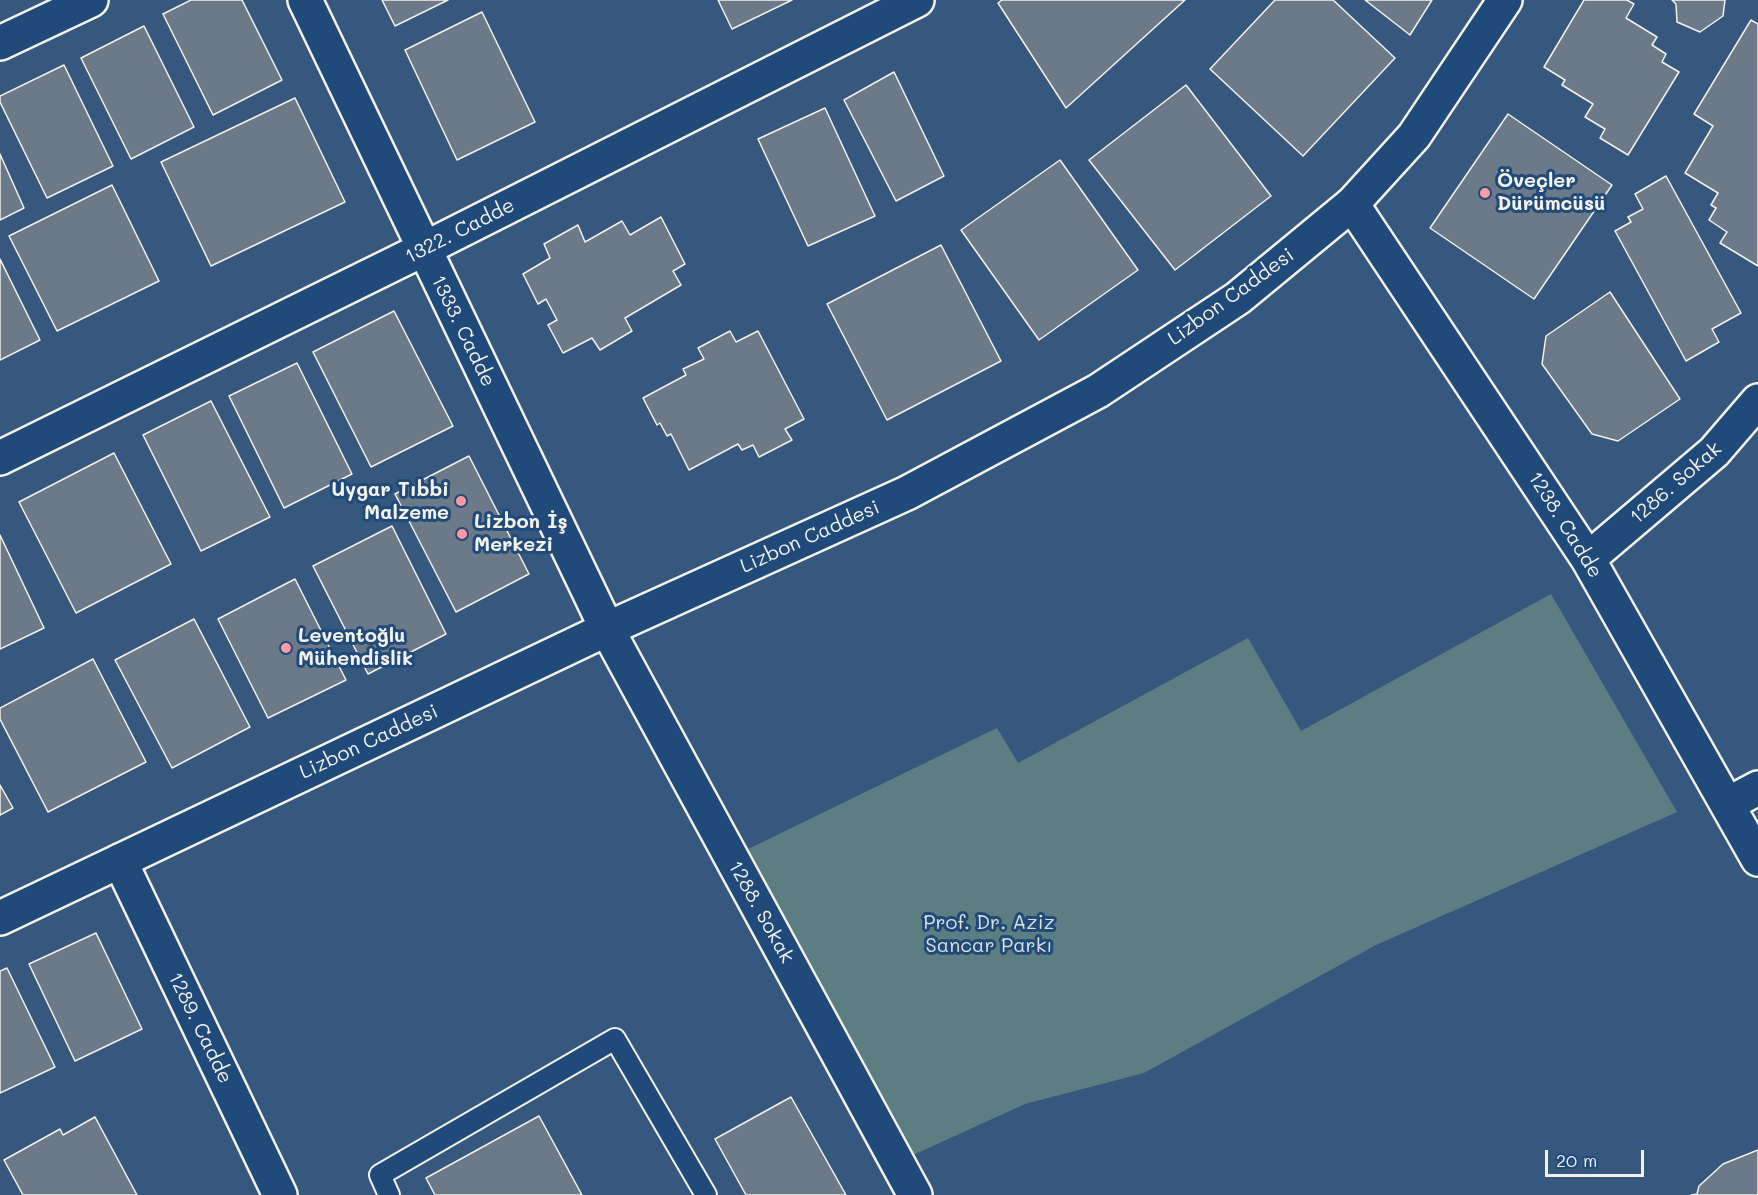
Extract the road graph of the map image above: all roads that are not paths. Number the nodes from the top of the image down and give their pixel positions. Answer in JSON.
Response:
{"nodes":[{"id":1,"x":91,"y":0,"type":"edge"},
{"id":2,"x":304,"y":0,"type":"edge"},
{"id":3,"x":917,"y":0,"type":"edge"},
{"id":4,"x":1505,"y":0,"type":"edge"},
{"id":5,"x":0,"y":43,"type":"edge"},
{"id":6,"x":1352,"y":204,"type":"junction"},
{"id":7,"x":424,"y":249,"type":"junction"},
{"id":8,"x":1758,"y":401,"type":"edge"},
{"id":9,"x":0,"y":458,"type":"edge"},
{"id":10,"x":1588,"y":559,"type":"junction"},
{"id":11,"x":607,"y":629,"type":"junction"},
{"id":12,"x":1758,"y":788,"type":"edge"},
{"id":13,"x":1728,"y":804,"type":"junction"},
{"id":14,"x":1758,"y":859,"type":"edge"},
{"id":15,"x":120,"y":861,"type":"junction"},
{"id":16,"x":0,"y":918,"type":"edge"},
{"id":17,"x":280,"y":1195,"type":"edge"},
{"id":18,"x":389,"y":1195,"type":"edge"},
{"id":19,"x":706,"y":1195,"type":"edge"},
{"id":20,"x":915,"y":1195,"type":"edge"}],
"edges":[{"from":1,"to":5,"type":"street"},
{"from":2,"to":7,"type":"street","name":"1333. Cadde"},
{"from":3,"to":7,"type":"street","name":"1322. Cadde"},
{"from":4,"to":6,"type":"street","name":"Lizbon Caddesi"},
{"from":6,"to":10,"type":"street","name":"1238. Cadde"},
{"from":6,"to":11,"type":"street","name":"Lizbon Caddesi"},
{"from":7,"to":9,"type":"street","name":"1322. Cadde"},
{"from":7,"to":11,"type":"street","name":"1333. Cadde"},
{"from":8,"to":10,"type":"street","name":"1286. Sokak"},
{"from":10,"to":13,"type":"street","name":"1238. Cadde"},
{"from":11,"to":15,"type":"street","name":"Lizbon Caddesi"},
{"from":11,"to":20,"type":"street","name":"1288. Sokak"},
{"from":12,"to":13,"type":"street"},
{"from":13,"to":14,"type":"street","name":"1238. Cadde"},
{"from":15,"to":16,"type":"street","name":"Lizbon Caddesi"},
{"from":15,"to":17,"type":"street","name":"1289. Cadde"},
{"from":18,"to":19,"type":"lane"}]}
